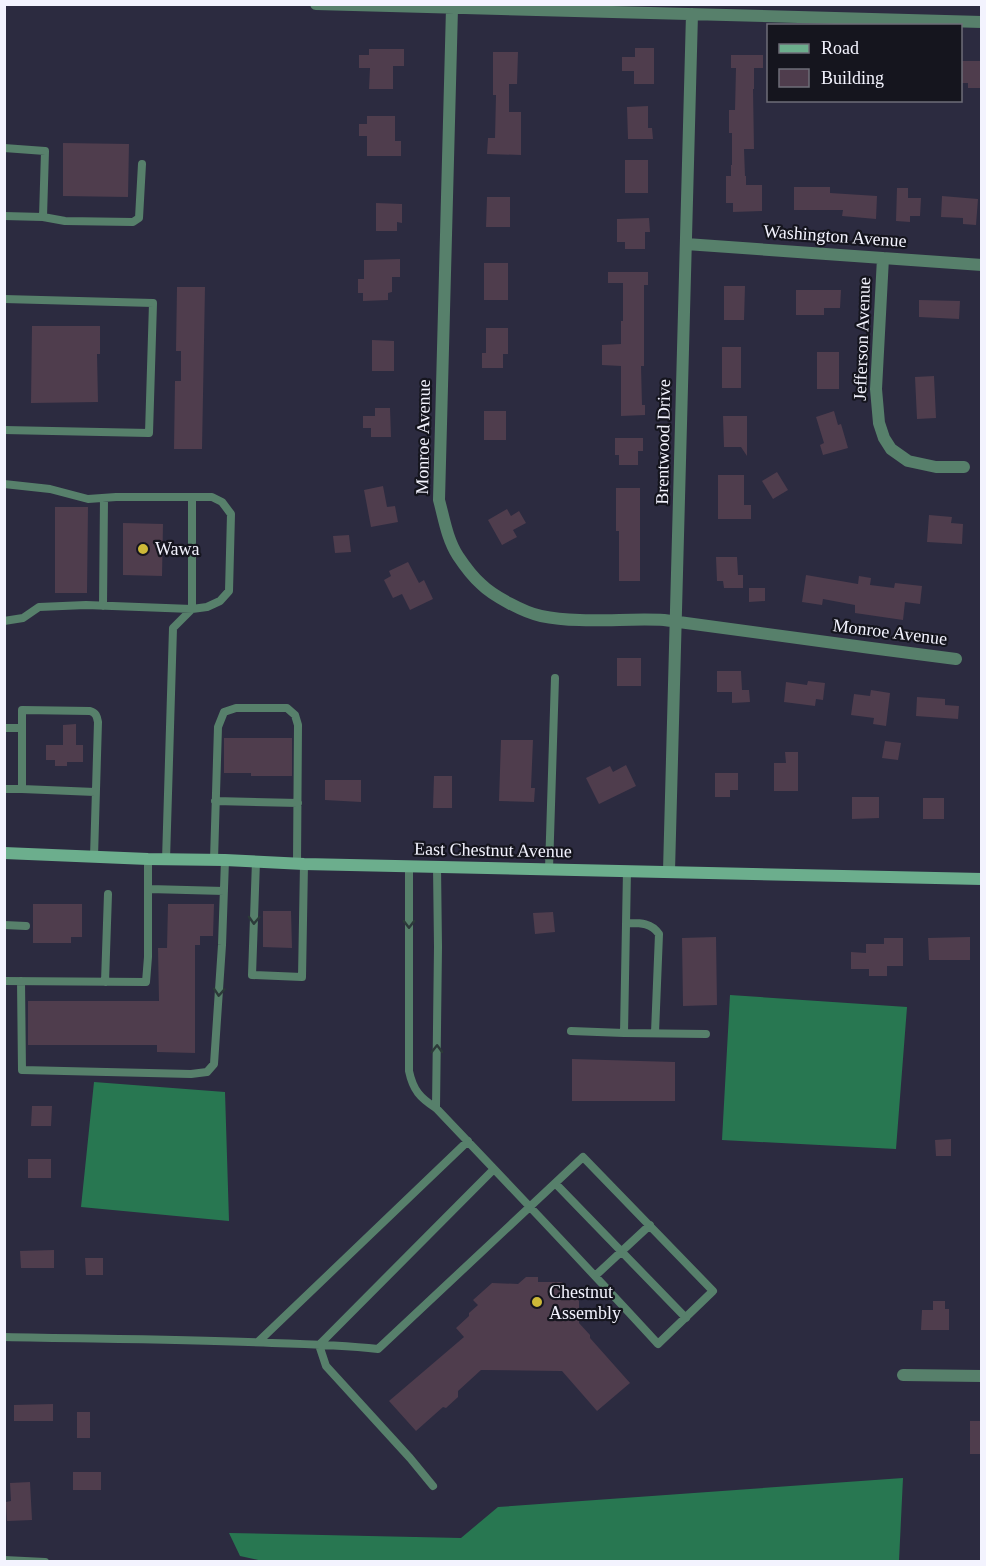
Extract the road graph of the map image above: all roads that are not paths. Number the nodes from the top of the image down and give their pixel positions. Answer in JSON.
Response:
{"nodes":[{"id":1,"x":316,"y":4,"type":"edge"},
{"id":2,"x":452,"y":8,"type":"junction"},
{"id":3,"x":692,"y":14,"type":"junction"},
{"id":4,"x":981,"y":22,"type":"edge"},
{"id":5,"x":4,"y":148,"type":"edge"},
{"id":6,"x":142,"y":164,"type":"dead end"},
{"id":7,"x":4,"y":216,"type":"edge"},
{"id":8,"x":43,"y":217,"type":"junction"},
{"id":9,"x":686,"y":244,"type":"junction"},
{"id":10,"x":883,"y":258,"type":"junction"},
{"id":11,"x":981,"y":265,"type":"edge"},
{"id":12,"x":4,"y":299,"type":"edge"},
{"id":13,"x":4,"y":430,"type":"edge"},
{"id":14,"x":964,"y":466,"type":"dead end"},
{"id":15,"x":4,"y":484,"type":"edge"},
{"id":16,"x":192,"y":497,"type":"junction"},
{"id":17,"x":104,"y":498,"type":"junction"},
{"id":18,"x":103,"y":606,"type":"junction"},
{"id":19,"x":192,"y":609,"type":"junction"},
{"id":20,"x":4,"y":621,"type":"edge"},
{"id":21,"x":677,"y":622,"type":"junction"},
{"id":22,"x":956,"y":658,"type":"dead end"},
{"id":23,"x":555,"y":678,"type":"dead end"},
{"id":24,"x":4,"y":728,"type":"edge"},
{"id":25,"x":22,"y":728,"type":"junction"},
{"id":26,"x":4,"y":789,"type":"edge"},
{"id":27,"x":22,"y":789,"type":"junction"},
{"id":28,"x":95,"y":792,"type":"junction"},
{"id":29,"x":215,"y":801,"type":"junction"},
{"id":30,"x":297,"y":803,"type":"junction"},
{"id":31,"x":4,"y":853,"type":"edge"},
{"id":32,"x":94,"y":857,"type":"junction"},
{"id":33,"x":148,"y":860,"type":"junction"},
{"id":34,"x":166,"y":860,"type":"junction"},
{"id":35,"x":219,"y":860,"type":"junction"},
{"id":36,"x":256,"y":861,"type":"junction"},
{"id":37,"x":301,"y":863,"type":"junction"},
{"id":38,"x":409,"y":866,"type":"junction"},
{"id":39,"x":437,"y":866,"type":"junction"},
{"id":40,"x":549,"y":869,"type":"junction"},
{"id":41,"x":627,"y":870,"type":"junction"},
{"id":42,"x":669,"y":871,"type":"junction"},
{"id":43,"x":981,"y":879,"type":"edge"},
{"id":44,"x":149,"y":889,"type":"junction"},
{"id":45,"x":224,"y":891,"type":"junction"},
{"id":46,"x":108,"y":894,"type":"dead end"},
{"id":47,"x":626,"y":923,"type":"junction"},
{"id":48,"x":4,"y":925,"type":"edge"},
{"id":49,"x":26,"y":926,"type":"dead end"},
{"id":50,"x":4,"y":981,"type":"edge"},
{"id":51,"x":21,"y":981,"type":"junction"},
{"id":52,"x":105,"y":982,"type":"junction"},
{"id":53,"x":571,"y":1031,"type":"dead end"},
{"id":54,"x":624,"y":1033,"type":"junction"},
{"id":55,"x":655,"y":1034,"type":"junction"},
{"id":56,"x":706,"y":1034,"type":"dead end"},
{"id":57,"x":436,"y":1108,"type":"junction"},
{"id":58,"x":468,"y":1141,"type":"junction"},
{"id":59,"x":494,"y":1169,"type":"junction"},
{"id":60,"x":555,"y":1183,"type":"junction"},
{"id":61,"x":530,"y":1207,"type":"junction"},
{"id":62,"x":650,"y":1225,"type":"junction"},
{"id":63,"x":621,"y":1251,"type":"junction"},
{"id":64,"x":595,"y":1276,"type":"junction"},
{"id":65,"x":686,"y":1318,"type":"junction"},
{"id":66,"x":4,"y":1336,"type":"edge"},
{"id":67,"x":258,"y":1342,"type":"junction"},
{"id":68,"x":319,"y":1345,"type":"junction"},
{"id":69,"x":903,"y":1375,"type":"dead end"},
{"id":70,"x":981,"y":1376,"type":"edge"},
{"id":71,"x":433,"y":1486,"type":"dead end"},
{"id":72,"x":4,"y":1560,"type":"edge"},
{"id":73,"x":45,"y":1562,"type":"edge"}],
"edges":[{"from":1,"to":2,"type":"street"},
{"from":2,"to":3,"type":"street"},
{"from":2,"to":21,"type":"street","name":"Monroe Avenue"},
{"from":3,"to":4,"type":"street"},
{"from":3,"to":9,"type":"street","name":"Brentwood Drive"},
{"from":5,"to":8,"type":"lane"},
{"from":6,"to":8,"type":"lane"},
{"from":7,"to":8,"type":"lane"},
{"from":9,"to":10,"type":"street","name":"Washington Avenue"},
{"from":9,"to":21,"type":"street","name":"Brentwood Drive"},
{"from":10,"to":11,"type":"street","name":"Washington Avenue"},
{"from":10,"to":14,"type":"street","name":"Jefferson Avenue"},
{"from":12,"to":13,"type":"lane"},
{"from":15,"to":17,"type":"lane"},
{"from":16,"to":17,"type":"lane"},
{"from":16,"to":19,"type":"lane"},
{"from":16,"to":19,"type":"lane"},
{"from":17,"to":18,"type":"lane"},
{"from":18,"to":19,"type":"lane"},
{"from":18,"to":20,"type":"lane"},
{"from":19,"to":34,"type":"lane"},
{"from":21,"to":22,"type":"street","name":"Monroe Avenue"},
{"from":21,"to":42,"type":"street","name":"Brentwood Drive"},
{"from":23,"to":40,"type":"lane"},
{"from":24,"to":25,"type":"lane"},
{"from":25,"to":27,"type":"lane"},
{"from":25,"to":28,"type":"lane"},
{"from":26,"to":27,"type":"lane"},
{"from":27,"to":28,"type":"lane"},
{"from":28,"to":32,"type":"lane"},
{"from":29,"to":30,"type":"lane"},
{"from":29,"to":30,"type":"lane"},
{"from":29,"to":35,"type":"lane"},
{"from":30,"to":37,"type":"lane"},
{"from":31,"to":32,"type":"street","name":"East Chestnut Avenue"},
{"from":32,"to":33,"type":"street","name":"East Chestnut Avenue"},
{"from":33,"to":34,"type":"street","name":"East Chestnut Avenue"},
{"from":33,"to":44,"type":"lane"},
{"from":34,"to":35,"type":"street","name":"East Chestnut Avenue"},
{"from":35,"to":36,"type":"street","name":"East Chestnut Avenue"},
{"from":35,"to":45,"type":"lane"},
{"from":36,"to":37,"type":"street","name":"East Chestnut Avenue"},
{"from":36,"to":37,"type":"lane","one_way":true},
{"from":37,"to":38,"type":"street","name":"East Chestnut Avenue"},
{"from":38,"to":39,"type":"street","name":"East Chestnut Avenue"},
{"from":38,"to":57,"type":"lane","one_way":true},
{"from":39,"to":40,"type":"street","name":"East Chestnut Avenue"},
{"from":57,"to":39,"type":"lane","one_way":true},
{"from":40,"to":41,"type":"street","name":"East Chestnut Avenue"},
{"from":41,"to":42,"type":"street","name":"East Chestnut Avenue"},
{"from":41,"to":47,"type":"lane"},
{"from":42,"to":43,"type":"street","name":"East Chestnut Avenue"},
{"from":44,"to":45,"type":"lane"},
{"from":44,"to":52,"type":"lane"},
{"from":45,"to":51,"type":"lane","one_way":true},
{"from":46,"to":52,"type":"lane"},
{"from":47,"to":54,"type":"lane"},
{"from":47,"to":55,"type":"lane"},
{"from":48,"to":49,"type":"lane"},
{"from":50,"to":51,"type":"lane"},
{"from":51,"to":52,"type":"lane"},
{"from":53,"to":54,"type":"lane"},
{"from":54,"to":55,"type":"lane"},
{"from":55,"to":56,"type":"lane"},
{"from":57,"to":58,"type":"lane"},
{"from":58,"to":59,"type":"lane"},
{"from":58,"to":67,"type":"lane"},
{"from":59,"to":61,"type":"lane"},
{"from":59,"to":68,"type":"lane"},
{"from":60,"to":61,"type":"lane"},
{"from":60,"to":62,"type":"lane"},
{"from":60,"to":63,"type":"lane"},
{"from":61,"to":64,"type":"lane"},
{"from":61,"to":68,"type":"lane"},
{"from":62,"to":63,"type":"lane"},
{"from":62,"to":65,"type":"lane"},
{"from":63,"to":64,"type":"lane"},
{"from":63,"to":65,"type":"lane"},
{"from":64,"to":65,"type":"lane"},
{"from":66,"to":67,"type":"lane"},
{"from":67,"to":68,"type":"lane"},
{"from":68,"to":71,"type":"lane"},
{"from":69,"to":70,"type":"street"},
{"from":72,"to":73,"type":"lane"}]}
